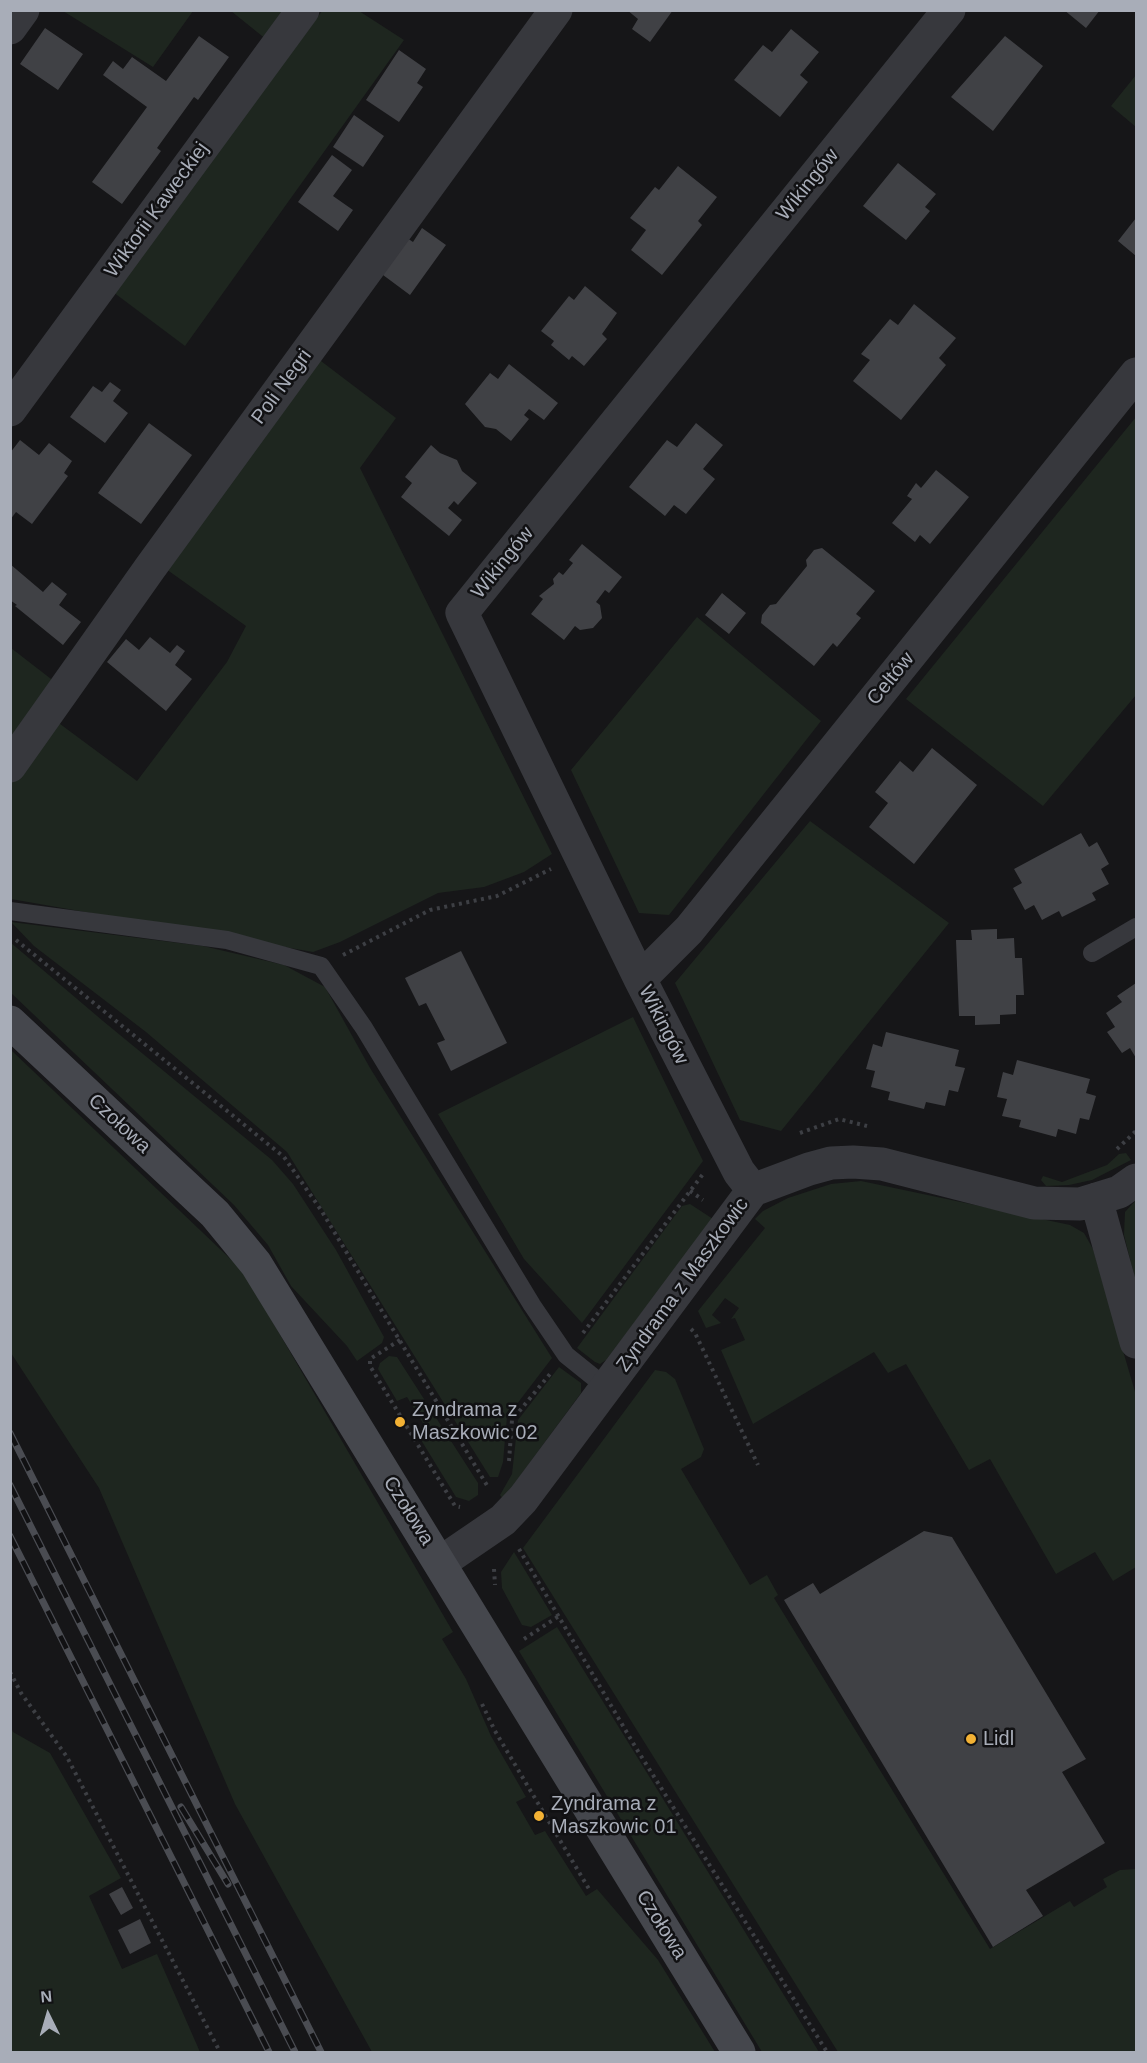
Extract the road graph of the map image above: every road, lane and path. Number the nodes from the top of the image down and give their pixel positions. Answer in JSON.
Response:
{"nodes":[{"id":1,"x":22,"y":10,"type":"edge"},
{"id":2,"x":303,"y":10,"type":"edge"},
{"id":3,"x":556,"y":10,"type":"edge"},
{"id":4,"x":949,"y":10,"type":"edge"},
{"id":5,"x":10,"y":28,"type":"edge"},
{"id":6,"x":1137,"y":374,"type":"edge"},
{"id":7,"x":10,"y":410,"type":"edge"},
{"id":8,"x":10,"y":766,"type":"edge"},
{"id":9,"x":578,"y":855,"type":"junction"},
{"id":10,"x":10,"y":911,"type":"edge"},
{"id":11,"x":1137,"y":927,"type":"edge"},
{"id":12,"x":10,"y":936,"type":"edge"},
{"id":13,"x":1092,"y":952,"type":"dead end"},
{"id":14,"x":321,"y":966,"type":"junction"},
{"id":15,"x":640,"y":980,"type":"junction"},
{"id":16,"x":10,"y":1022,"type":"edge"},
{"id":17,"x":1137,"y":1180,"type":"edge"},
{"id":18,"x":753,"y":1190,"type":"junction"},
{"id":19,"x":1096,"y":1199,"type":"junction"},
{"id":20,"x":684,"y":1323,"type":"dead end"},
{"id":21,"x":400,"y":1340,"type":"junction"},
{"id":22,"x":1137,"y":1342,"type":"edge"},
{"id":23,"x":607,"y":1388,"type":"junction"},
{"id":24,"x":758,"y":1465,"type":"dead end"},
{"id":25,"x":491,"y":1493,"type":"dead end"},
{"id":26,"x":467,"y":1509,"type":"dead end"},
{"id":27,"x":519,"y":1548,"type":"dead end"},
{"id":28,"x":440,"y":1563,"type":"junction"},
{"id":29,"x":559,"y":1616,"type":"junction"},
{"id":30,"x":519,"y":1630,"type":"dead end"},
{"id":31,"x":10,"y":1672,"type":"edge"},
{"id":32,"x":220,"y":2052,"type":"edge"},
{"id":33,"x":739,"y":2052,"type":"edge"},
{"id":34,"x":827,"y":2052,"type":"edge"}],
"edges":[{"from":1,"to":5,"type":"street"},
{"from":2,"to":7,"type":"street","name":"Wiktorii Kaweckiej"},
{"from":3,"to":8,"type":"street","name":"Poli Negri"},
{"from":4,"to":9,"type":"street","name":"Wikingów"},
{"from":6,"to":15,"type":"street","name":"Celtów"},
{"from":9,"to":14,"type":"path"},
{"from":9,"to":15,"type":"street","name":"Wikingów"},
{"from":10,"to":14,"type":"lane"},
{"from":11,"to":13,"type":"lane"},
{"from":12,"to":21,"type":"path"},
{"from":14,"to":23,"type":"lane"},
{"from":15,"to":18,"type":"street","name":"Wikingów"},
{"from":16,"to":28,"type":"street","name":"Czołowa"},
{"from":17,"to":19,"type":"street","name":"Zyndrama z Maszkowic"},
{"from":18,"to":19,"type":"street","name":"Zyndrama z Maszkowic"},
{"from":18,"to":23,"type":"street","name":"Zyndrama z Maszkowic"},
{"from":19,"to":22,"type":"street"},
{"from":20,"to":24,"type":"path"},
{"from":21,"to":25,"type":"path"},
{"from":21,"to":26,"type":"path"},
{"from":23,"to":28,"type":"street","name":"Zyndrama z Maszkowic"},
{"from":27,"to":29,"type":"path"},
{"from":28,"to":33,"type":"street","name":"Czołowa"},
{"from":29,"to":30,"type":"path"},
{"from":29,"to":34,"type":"path"},
{"from":31,"to":32,"type":"path"}]}
